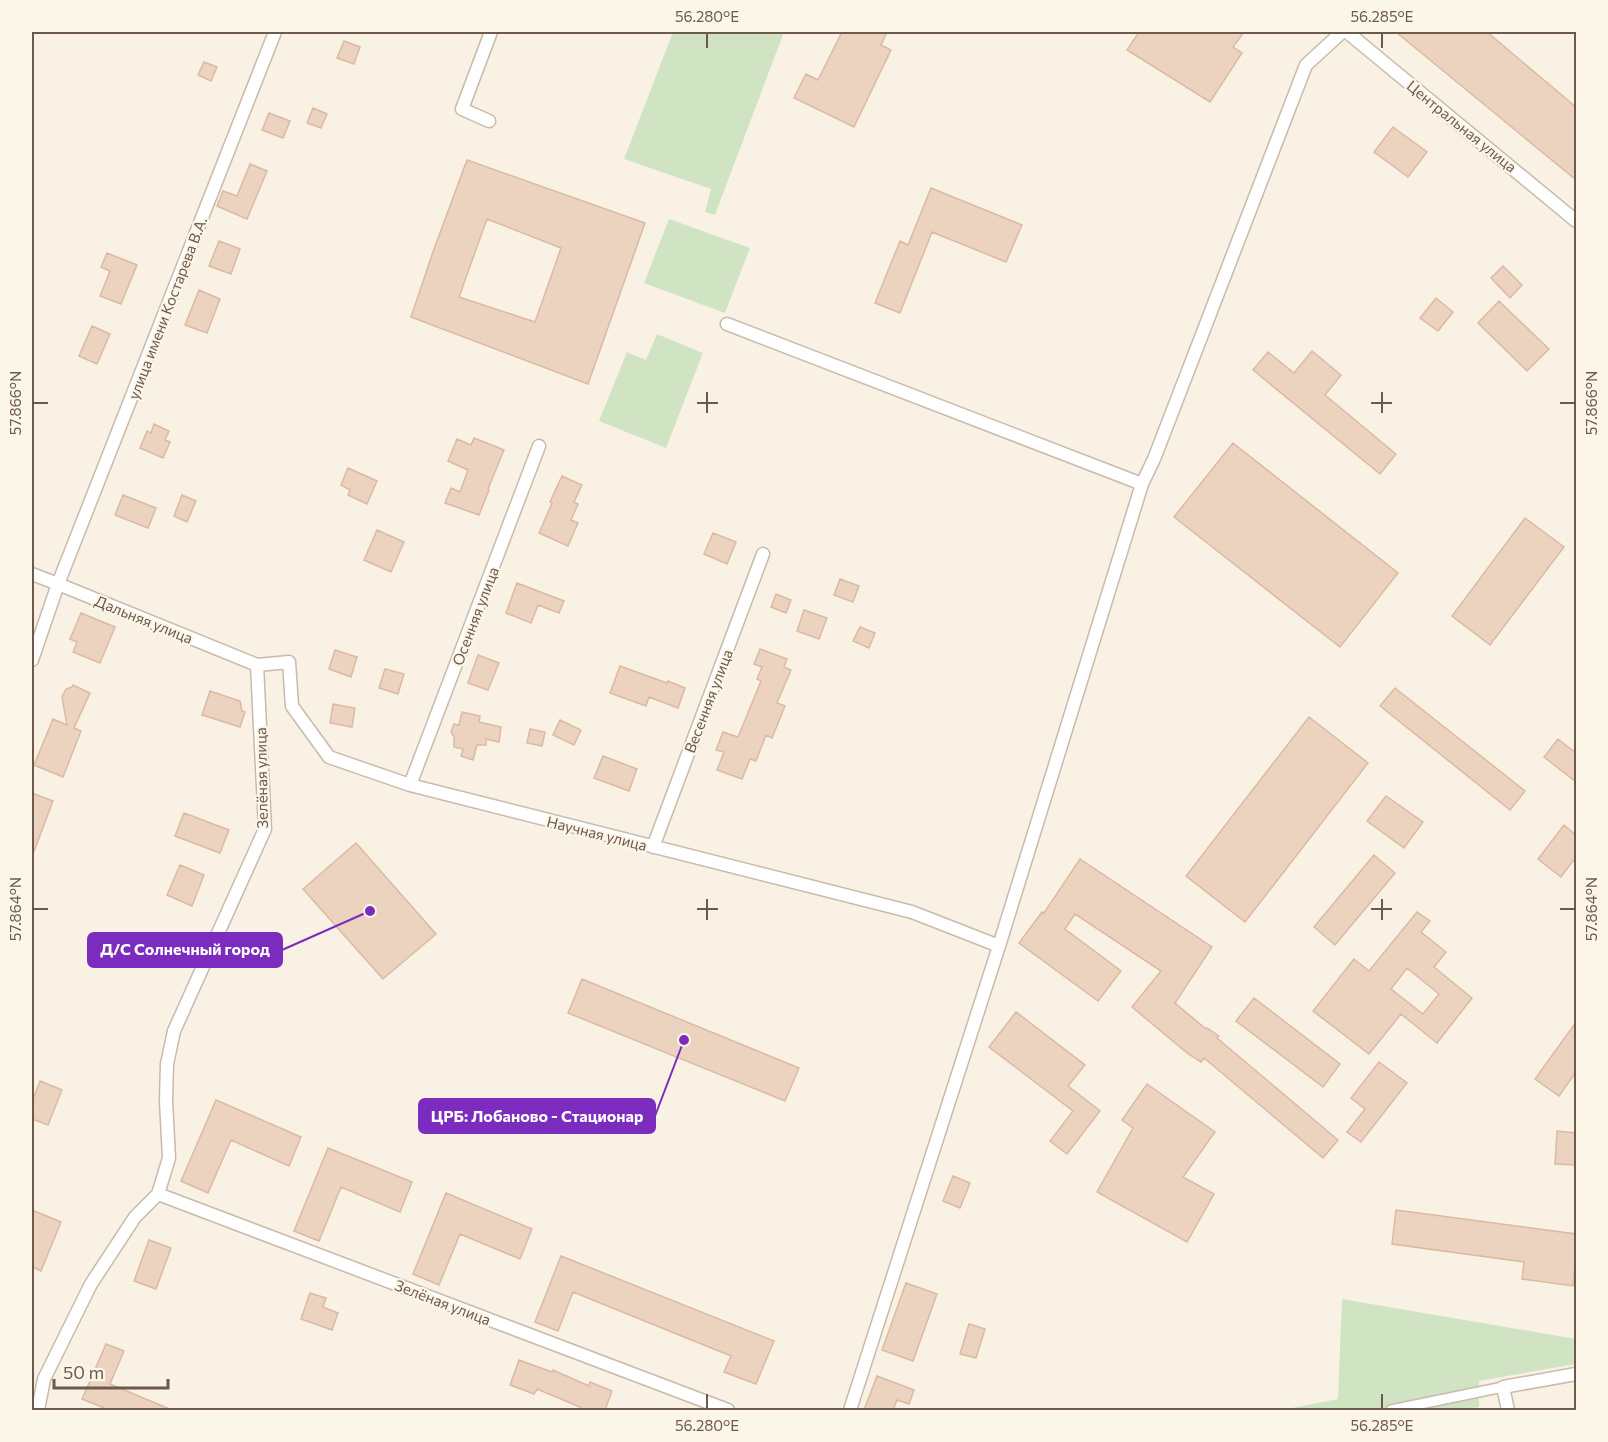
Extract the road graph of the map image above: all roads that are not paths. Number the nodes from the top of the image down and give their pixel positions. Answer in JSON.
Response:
{"nodes":[{"id":1,"x":275,"y":32,"type":"edge"},
{"id":2,"x":491,"y":32,"type":"edge"},
{"id":3,"x":1342,"y":32,"type":"edge"},
{"id":4,"x":1347,"y":32,"type":"edge"},
{"id":5,"x":489,"y":121,"type":"dead end"},
{"id":6,"x":1576,"y":221,"type":"edge"},
{"id":7,"x":727,"y":324,"type":"dead end"},
{"id":8,"x":539,"y":446,"type":"dead end"},
{"id":9,"x":1142,"y":484,"type":"junction"},
{"id":10,"x":763,"y":554,"type":"dead end"},
{"id":11,"x":32,"y":574,"type":"edge"},
{"id":12,"x":58,"y":584,"type":"junction"},
{"id":13,"x":32,"y":660,"type":"edge"},
{"id":14,"x":257,"y":665,"type":"junction"},
{"id":15,"x":410,"y":786,"type":"junction"},
{"id":16,"x":653,"y":847,"type":"junction"},
{"id":17,"x":999,"y":946,"type":"junction"},
{"id":18,"x":158,"y":1194,"type":"junction"},
{"id":19,"x":1576,"y":1374,"type":"edge"},
{"id":20,"x":1503,"y":1387,"type":"junction"},
{"id":21,"x":38,"y":1408,"type":"edge"},
{"id":22,"x":728,"y":1410,"type":"edge"},
{"id":23,"x":850,"y":1410,"type":"edge"},
{"id":24,"x":1391,"y":1410,"type":"edge"},
{"id":25,"x":1508,"y":1410,"type":"edge"}],
"edges":[{"from":1,"to":12,"type":"street","name":"улица имени Костарева В.А."},
{"from":2,"to":5,"type":"street"},
{"from":3,"to":9,"type":"street"},
{"from":4,"to":6,"type":"street","name":"Центральная улица"},
{"from":7,"to":9,"type":"street"},
{"from":8,"to":15,"type":"street","name":"Осенняя улица"},
{"from":9,"to":17,"type":"street"},
{"from":10,"to":16,"type":"street","name":"Весенняя улица"},
{"from":11,"to":12,"type":"street","name":"Дальняя улица"},
{"from":12,"to":13,"type":"street","name":"улица имени Костарева В.А."},
{"from":12,"to":14,"type":"street","name":"Дальняя улица"},
{"from":14,"to":15,"type":"street","name":"Научная улица"},
{"from":14,"to":18,"type":"street","name":"Зелёная улица"},
{"from":15,"to":16,"type":"street","name":"Научная улица"},
{"from":16,"to":17,"type":"street","name":"Научная улица"},
{"from":17,"to":23,"type":"street"},
{"from":18,"to":21,"type":"street","name":"Зелёная улица"},
{"from":18,"to":22,"type":"street","name":"Зелёная улица"},
{"from":19,"to":20,"type":"street"},
{"from":20,"to":24,"type":"street"},
{"from":20,"to":25,"type":"street"}]}
